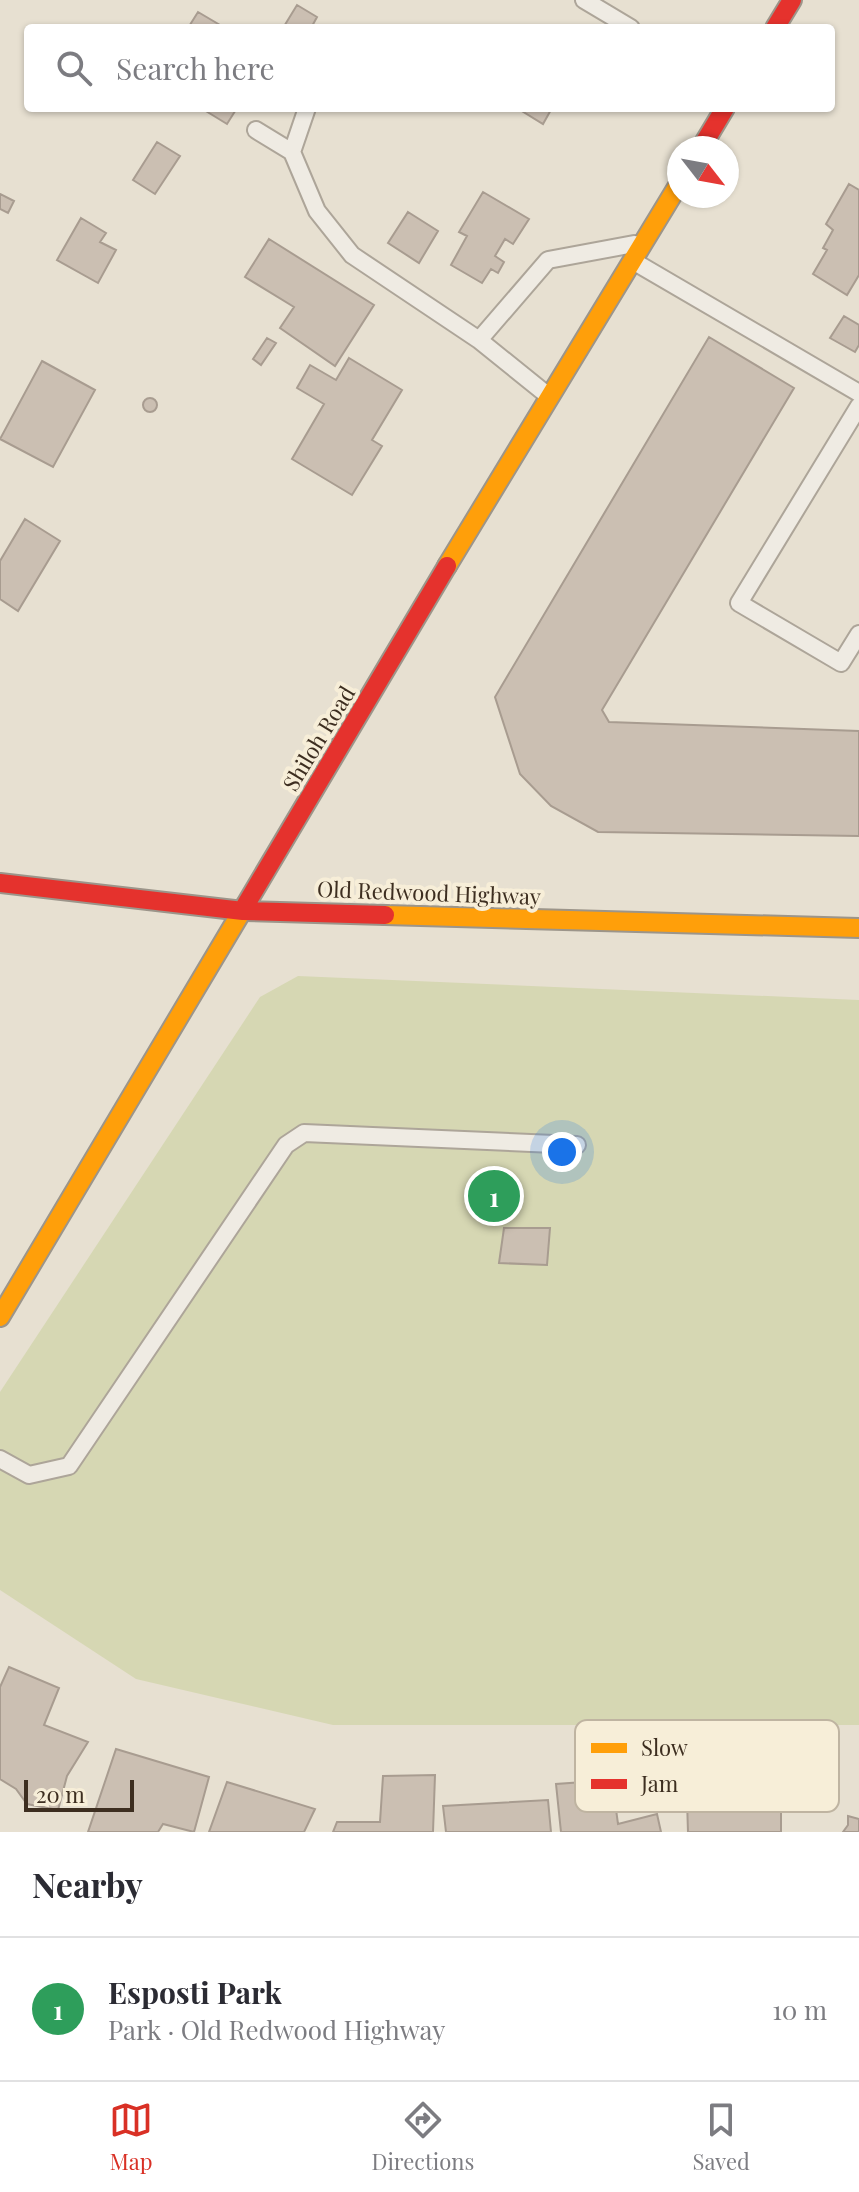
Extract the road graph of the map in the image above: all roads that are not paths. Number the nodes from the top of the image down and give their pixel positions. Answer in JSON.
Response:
{"nodes":[{"id":1,"x":584,"y":0,"type":"edge"},
{"id":2,"x":792,"y":0,"type":"edge"},
{"id":3,"x":624,"y":24,"type":"edge"},
{"id":4,"x":777,"y":24,"type":"edge"},
{"id":5,"x":306,"y":112,"type":"edge"},
{"id":6,"x":723,"y":112,"type":"edge"},
{"id":7,"x":256,"y":130,"type":"dead end"},
{"id":8,"x":708,"y":136,"type":"edge"},
{"id":9,"x":292,"y":152,"type":"junction"},
{"id":10,"x":667,"y":203,"type":"edge"},
{"id":11,"x":643,"y":242,"type":"junction"},
{"id":12,"x":632,"y":260,"type":"junction"},
{"id":13,"x":479,"y":340,"type":"junction"},
{"id":14,"x":859,"y":393,"type":"edge"},
{"id":15,"x":548,"y":396,"type":"junction"},
{"id":16,"x":859,"y":406,"type":"edge"},
{"id":17,"x":859,"y":634,"type":"edge"},
{"id":18,"x":0,"y":883,"type":"edge"},
{"id":19,"x":243,"y":911,"type":"junction"},
{"id":20,"x":859,"y":928,"type":"edge"},
{"id":21,"x":577,"y":1145,"type":"dead end"},
{"id":22,"x":0,"y":1317,"type":"edge"},
{"id":23,"x":0,"y":1459,"type":"edge"}],
"edges":[{"from":1,"to":3,"type":"lane"},
{"from":2,"to":4,"type":"main road"},
{"from":5,"to":9,"type":"lane"},
{"from":6,"to":8,"type":"main road"},
{"from":7,"to":9,"type":"lane"},
{"from":9,"to":13,"type":"lane"},
{"from":10,"to":11,"type":"main road","name":"Shiloh Road"},
{"from":11,"to":12,"type":"main road","name":"Shiloh Road"},
{"from":11,"to":13,"type":"lane"},
{"from":12,"to":14,"type":"lane"},
{"from":12,"to":15,"type":"main road","name":"Shiloh Road"},
{"from":13,"to":15,"type":"lane"},
{"from":15,"to":19,"type":"main road","name":"Shiloh Road"},
{"from":16,"to":17,"type":"lane"},
{"from":18,"to":19,"type":"main road","name":"Old Redwood Highway"},
{"from":19,"to":20,"type":"main road","name":"Old Redwood Highway"},
{"from":19,"to":22,"type":"main road","name":"Shiloh Road"},
{"from":21,"to":23,"type":"lane"}]}
